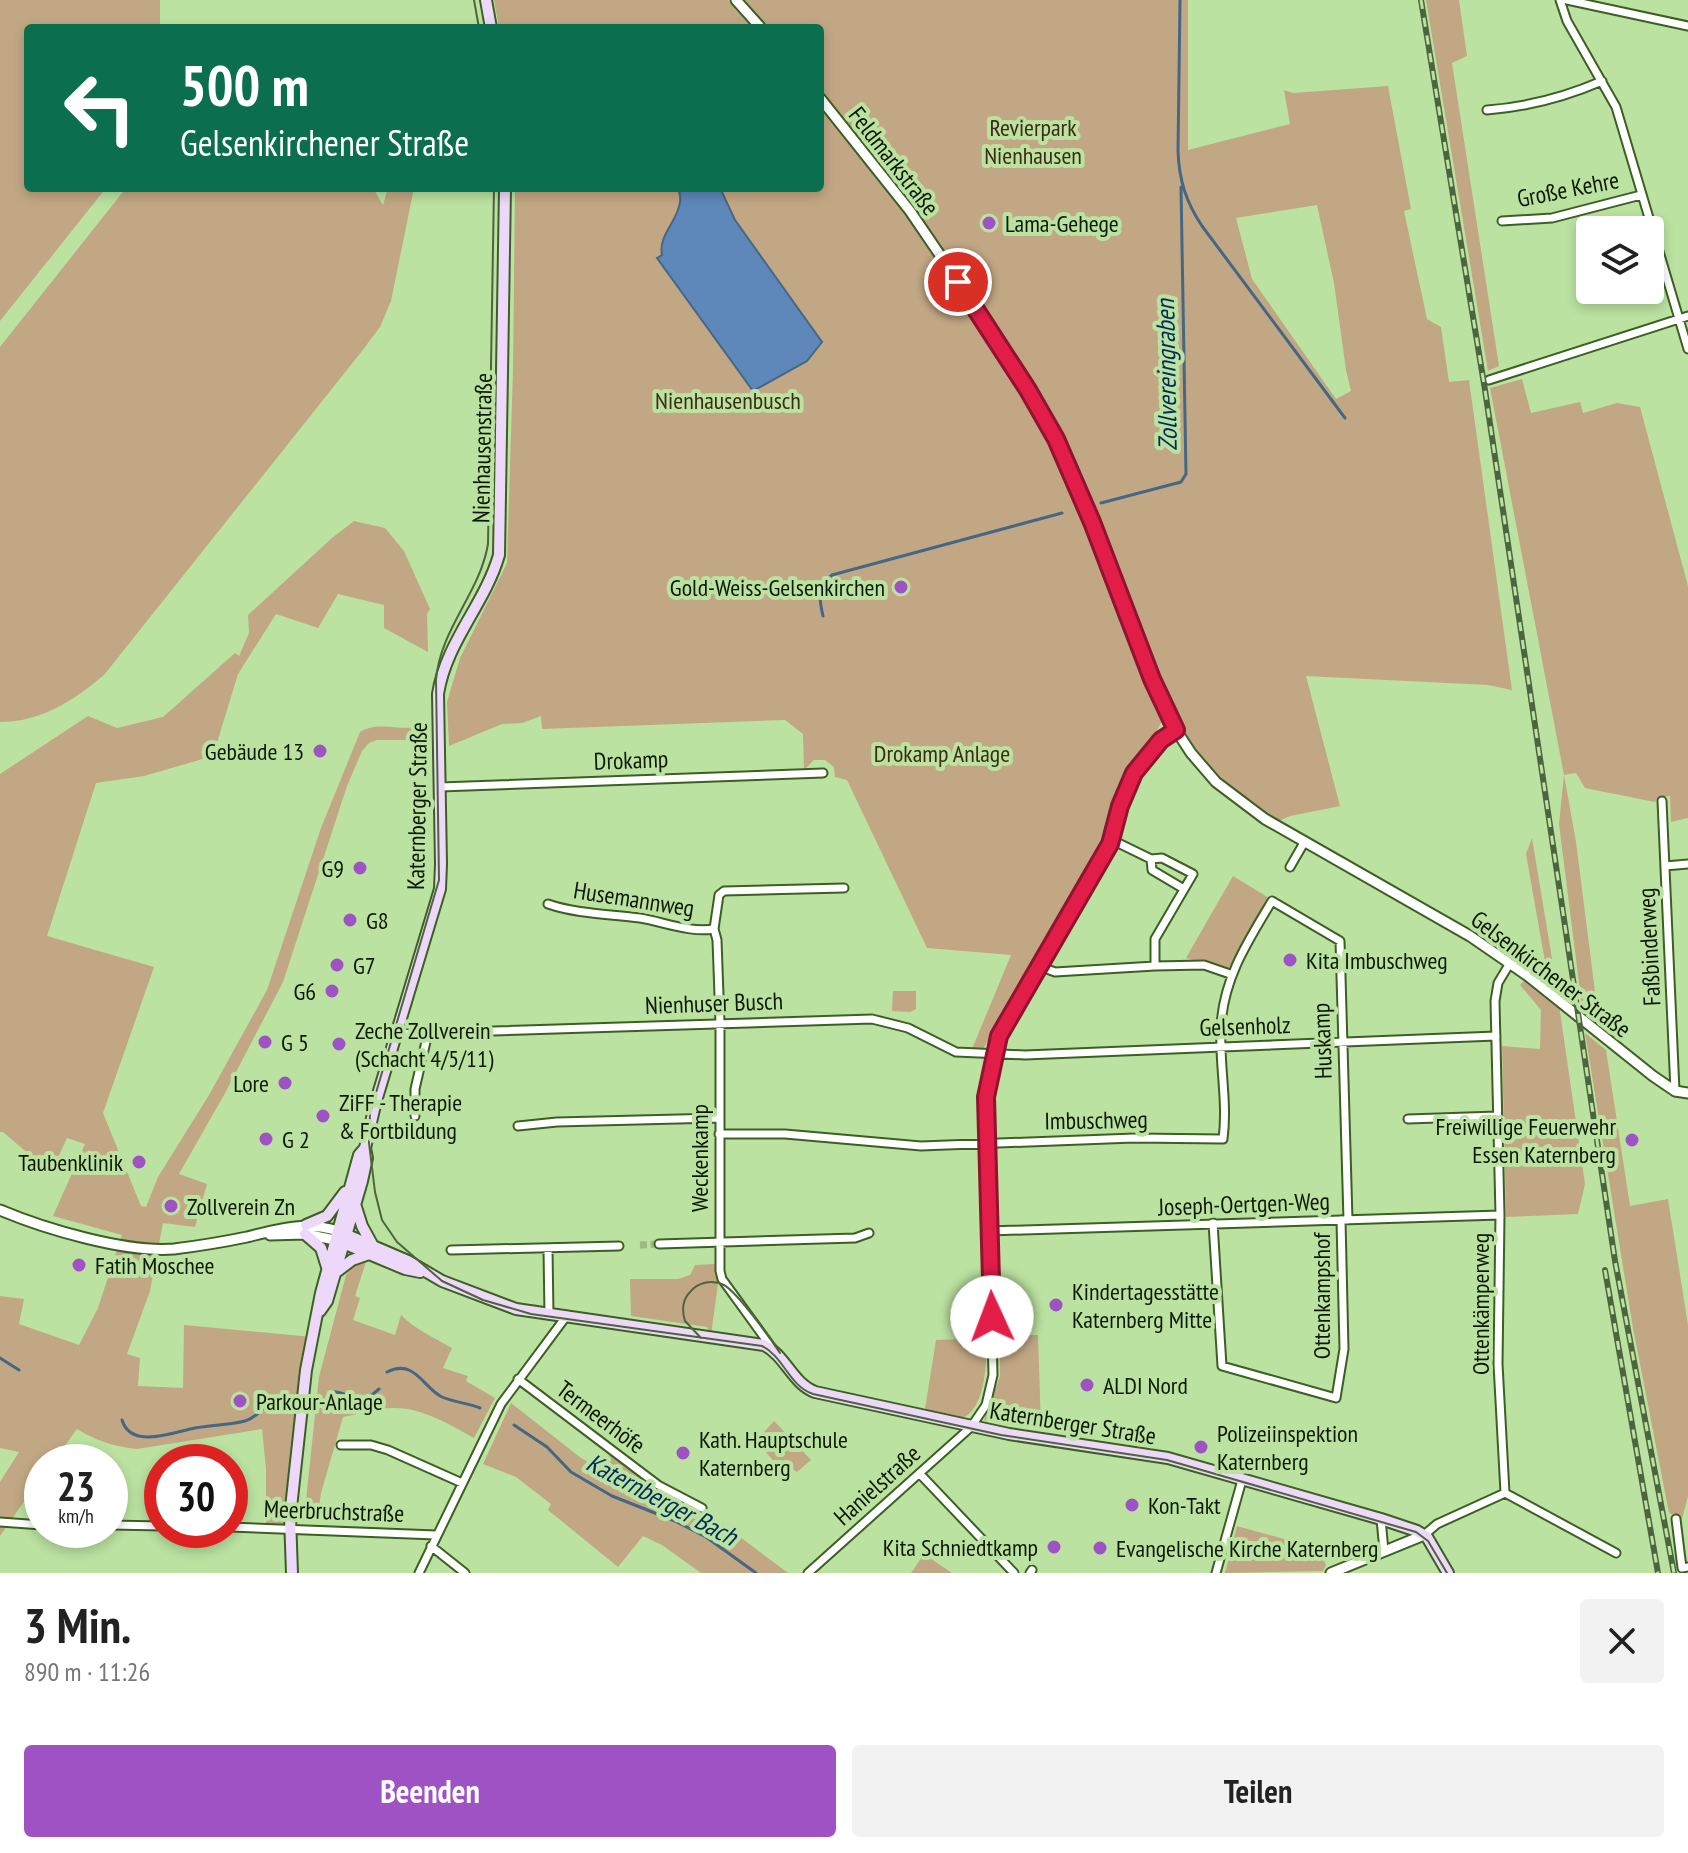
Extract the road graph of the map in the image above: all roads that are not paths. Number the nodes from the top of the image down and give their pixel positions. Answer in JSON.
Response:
{"nodes":[{"id":1,"x":486,"y":0,"type":"edge"},
{"id":2,"x":736,"y":0,"type":"edge"},
{"id":3,"x":1560,"y":0,"type":"edge"},
{"id":4,"x":1567,"y":0,"type":"edge"},
{"id":5,"x":490,"y":24,"type":"edge"},
{"id":6,"x":757,"y":24,"type":"edge"},
{"id":7,"x":1688,"y":26,"type":"edge"},
{"id":8,"x":1602,"y":81,"type":"junction"},
{"id":9,"x":824,"y":103,"type":"edge"},
{"id":10,"x":1487,"y":110,"type":"dead end"},
{"id":11,"x":505,"y":192,"type":"edge"},
{"id":12,"x":1641,"y":195,"type":"junction"},
{"id":13,"x":1502,"y":221,"type":"dead end"},
{"id":14,"x":1688,"y":316,"type":"edge"},
{"id":15,"x":1677,"y":320,"type":"junction"},
{"id":16,"x":1688,"y":349,"type":"edge"},
{"id":17,"x":1489,"y":380,"type":"dead end"},
{"id":18,"x":1135,"y":631,"type":"joint"},
{"id":19,"x":438,"y":694,"type":"joint"},
{"id":20,"x":1176,"y":730,"type":"junction"},
{"id":21,"x":823,"y":773,"type":"dead end"},
{"id":22,"x":440,"y":787,"type":"junction"},
{"id":23,"x":1662,"y":801,"type":"dead end"},
{"id":24,"x":1112,"y":840,"type":"junction"},
{"id":25,"x":1305,"y":841,"type":"junction"},
{"id":26,"x":1151,"y":859,"type":"junction"},
{"id":27,"x":1688,"y":864,"type":"edge"},
{"id":28,"x":1665,"y":866,"type":"junction"},
{"id":29,"x":1290,"y":867,"type":"dead end"},
{"id":30,"x":844,"y":888,"type":"dead end"},
{"id":31,"x":1184,"y":889,"type":"junction"},
{"id":32,"x":1272,"y":901,"type":"joint"},
{"id":33,"x":548,"y":904,"type":"dead end"},
{"id":34,"x":714,"y":929,"type":"junction"},
{"id":35,"x":1510,"y":963,"type":"junction"},
{"id":36,"x":1039,"y":966,"type":"junction"},
{"id":37,"x":1155,"y":966,"type":"junction"},
{"id":38,"x":1230,"y":974,"type":"junction"},
{"id":39,"x":720,"y":1023,"type":"junction"},
{"id":40,"x":428,"y":1033,"type":"junction"},
{"id":41,"x":395,"y":1034,"type":"junction"},
{"id":42,"x":1496,"y":1036,"type":"junction"},
{"id":43,"x":1342,"y":1043,"type":"junction"},
{"id":44,"x":1221,"y":1047,"type":"junction"},
{"id":45,"x":995,"y":1055,"type":"junction"},
{"id":46,"x":1683,"y":1092,"type":"edge"},
{"id":47,"x":1688,"y":1104,"type":"edge"},
{"id":48,"x":415,"y":1116,"type":"dead end"},
{"id":49,"x":1497,"y":1116,"type":"junction"},
{"id":50,"x":719,"y":1118,"type":"junction"},
{"id":51,"x":1408,"y":1119,"type":"dead end"},
{"id":52,"x":518,"y":1126,"type":"dead end"},
{"id":53,"x":719,"y":1134,"type":"junction"},
{"id":54,"x":987,"y":1143,"type":"junction"},
{"id":55,"x":365,"y":1148,"type":"junction"},
{"id":56,"x":352,"y":1180,"type":"junction"},
{"id":57,"x":356,"y":1205,"type":"junction"},
{"id":58,"x":0,"y":1210,"type":"edge"},
{"id":59,"x":1500,"y":1215,"type":"junction"},
{"id":60,"x":1344,"y":1220,"type":"junction"},
{"id":61,"x":1213,"y":1223,"type":"junction"},
{"id":62,"x":305,"y":1230,"type":"junction"},
{"id":63,"x":989,"y":1231,"type":"junction"},
{"id":64,"x":869,"y":1233,"type":"dead end"},
{"id":65,"x":341,"y":1237,"type":"junction"},
{"id":66,"x":719,"y":1242,"type":"junction"},
{"id":67,"x":659,"y":1244,"type":"tunnel mouth"},
{"id":68,"x":619,"y":1246,"type":"dead end"},
{"id":69,"x":548,"y":1249,"type":"junction"},
{"id":70,"x":371,"y":1250,"type":"junction"},
{"id":71,"x":451,"y":1250,"type":"dead end"},
{"id":72,"x":331,"y":1271,"type":"junction"},
{"id":73,"x":731,"y":1290,"type":"joint"},
{"id":74,"x":549,"y":1315,"type":"junction"},
{"id":75,"x":565,"y":1318,"type":"junction"},
{"id":76,"x":773,"y":1350,"type":"junction"},
{"id":77,"x":518,"y":1379,"type":"junction"},
{"id":78,"x":971,"y":1427,"type":"junction"},
{"id":79,"x":341,"y":1445,"type":"dead end"},
{"id":80,"x":920,"y":1474,"type":"junction"},
{"id":81,"x":1242,"y":1480,"type":"junction"},
{"id":82,"x":462,"y":1483,"type":"junction"},
{"id":83,"x":1505,"y":1493,"type":"junction"},
{"id":84,"x":702,"y":1508,"type":"dead end"},
{"id":85,"x":1381,"y":1519,"type":"junction"},
{"id":86,"x":1676,"y":1519,"type":"dead end"},
{"id":87,"x":0,"y":1522,"type":"edge"},
{"id":88,"x":24,"y":1524,"type":"edge"},
{"id":89,"x":248,"y":1528,"type":"edge"},
{"id":90,"x":289,"y":1529,"type":"junction"},
{"id":91,"x":436,"y":1535,"type":"junction"},
{"id":92,"x":1424,"y":1535,"type":"junction"},
{"id":93,"x":431,"y":1546,"type":"junction"},
{"id":94,"x":1384,"y":1551,"type":"junction"},
{"id":95,"x":1616,"y":1553,"type":"dead end"},
{"id":96,"x":1688,"y":1567,"type":"edge"},
{"id":97,"x":292,"y":1573,"type":"edge"},
{"id":98,"x":419,"y":1573,"type":"edge"},
{"id":99,"x":465,"y":1573,"type":"edge"},
{"id":100,"x":808,"y":1573,"type":"edge"},
{"id":101,"x":1014,"y":1573,"type":"edge"},
{"id":102,"x":1216,"y":1573,"type":"edge"},
{"id":103,"x":1331,"y":1573,"type":"edge"},
{"id":104,"x":1448,"y":1573,"type":"edge"}],
"edges":[{"from":1,"to":5,"type":"main road"},
{"from":2,"to":6,"type":"street"},
{"from":3,"to":8,"type":"street"},
{"from":4,"to":7,"type":"street"},
{"from":8,"to":10,"type":"street"},
{"from":8,"to":12,"type":"street"},
{"from":9,"to":18,"type":"street","name":"Feldmarkstraße"},
{"from":11,"to":19,"type":"main road","name":"Nienhausenstraße"},
{"from":12,"to":13,"type":"street","name":"Große Kehre"},
{"from":12,"to":15,"type":"street"},
{"from":14,"to":15,"type":"street"},
{"from":15,"to":16,"type":"street"},
{"from":15,"to":17,"type":"street"},
{"from":18,"to":20,"type":"street","name":"Gelsenkirchener Straße"},
{"from":19,"to":22,"type":"main road","name":"Katernberger Straße"},
{"from":20,"to":24,"type":"street"},
{"from":20,"to":25,"type":"street","name":"Gelsenkirchener Straße"},
{"from":21,"to":22,"type":"street","name":"Drokamp"},
{"from":22,"to":41,"type":"main road","name":"Katernberger Straße"},
{"from":23,"to":28,"type":"street","name":"Faßbinderweg"},
{"from":24,"to":26,"type":"street"},
{"from":24,"to":36,"type":"street"},
{"from":25,"to":29,"type":"street"},
{"from":25,"to":35,"type":"street","name":"Gelsenkirchener Straße"},
{"from":26,"to":31,"type":"street"},
{"from":26,"to":31,"type":"street"},
{"from":27,"to":28,"type":"street"},
{"from":28,"to":46,"type":"street","name":"Faßbinderweg"},
{"from":30,"to":34,"type":"street","name":"Husemannweg"},
{"from":31,"to":37,"type":"street"},
{"from":32,"to":38,"type":"street","name":"Imbuschweg"},
{"from":32,"to":43,"type":"street","name":"Huskamp"},
{"from":33,"to":34,"type":"street","name":"Husemannweg"},
{"from":34,"to":39,"type":"street","name":"Husemannweg"},
{"from":35,"to":42,"type":"street","name":"Ottenkämperweg"},
{"from":35,"to":46,"type":"street","name":"Gelsenkirchener Straße"},
{"from":36,"to":37,"type":"street"},
{"from":36,"to":45,"type":"street"},
{"from":37,"to":38,"type":"street"},
{"from":38,"to":44,"type":"street","name":"Imbuschweg"},
{"from":39,"to":40,"type":"street","name":"Nienhuser Busch"},
{"from":39,"to":45,"type":"street","name":"Nienhuser Busch"},
{"from":39,"to":50,"type":"street","name":"Weckenkamp"},
{"from":40,"to":41,"type":"street","name":"Nienhuser Busch"},
{"from":40,"to":48,"type":"street"},
{"from":41,"to":55,"type":"main road","name":"Katernberger Straße"},
{"from":42,"to":43,"type":"street","name":"Gelsenholz"},
{"from":42,"to":49,"type":"street","name":"Ottenkämperweg"},
{"from":43,"to":44,"type":"street","name":"Gelsenholz"},
{"from":43,"to":60,"type":"street","name":"Huskamp"},
{"from":44,"to":45,"type":"street","name":"Gelsenholz"},
{"from":44,"to":54,"type":"street","name":"Imbuschweg"},
{"from":45,"to":54,"type":"street"},
{"from":46,"to":47,"type":"street","name":"Faßbinderweg"},
{"from":49,"to":51,"type":"street"},
{"from":49,"to":59,"type":"street","name":"Ottenkämperweg"},
{"from":50,"to":52,"type":"street"},
{"from":50,"to":53,"type":"street","name":"Weckenkamp"},
{"from":53,"to":54,"type":"street","name":"Imbuschweg"},
{"from":53,"to":66,"type":"street","name":"Weckenkamp"},
{"from":54,"to":63,"type":"street"},
{"from":55,"to":56,"type":"main road","name":"Katernberger Straße"},
{"from":55,"to":57,"type":"main road","name":"Katernberger Straße"},
{"from":56,"to":62,"type":"main road"},
{"from":56,"to":65,"type":"main road","name":"Katernberger Straße"},
{"from":57,"to":65,"type":"main road","name":"Katernberger Straße"},
{"from":57,"to":70,"type":"main road"},
{"from":58,"to":62,"type":"street"},
{"from":59,"to":60,"type":"street","name":"Joseph-Oertgen-Weg"},
{"from":59,"to":83,"type":"street","name":"Ottenkämperweg"},
{"from":60,"to":61,"type":"street","name":"Joseph-Oertgen-Weg"},
{"from":60,"to":61,"type":"street","name":"Ottenkampshof"},
{"from":61,"to":63,"type":"street","name":"Joseph-Oertgen-Weg"},
{"from":62,"to":65,"type":"street"},
{"from":62,"to":72,"type":"main road"},
{"from":63,"to":78,"type":"street"},
{"from":64,"to":66,"type":"street"},
{"from":65,"to":70,"type":"main road"},
{"from":65,"to":72,"type":"main road"},
{"from":66,"to":67,"type":"street"},
{"from":66,"to":73,"type":"street","name":"Weckenkamp"},
{"from":68,"to":69,"type":"street"},
{"from":69,"to":71,"type":"street"},
{"from":69,"to":74,"type":"street"},
{"from":70,"to":72,"type":"main road"},
{"from":70,"to":74,"type":"main road"},
{"from":72,"to":90,"type":"main road"},
{"from":73,"to":76,"type":"street","name":"Katernberger Straße"},
{"from":74,"to":75,"type":"main road"},
{"from":75,"to":76,"type":"main road"},
{"from":75,"to":77,"type":"street"},
{"from":76,"to":78,"type":"main road","name":"Katernberger Straße"},
{"from":77,"to":82,"type":"street"},
{"from":77,"to":84,"type":"street","name":"Termeerhöfe"},
{"from":78,"to":80,"type":"street","name":"Hanielstraße"},
{"from":78,"to":81,"type":"main road","name":"Katernberger Straße"},
{"from":79,"to":82,"type":"street"},
{"from":80,"to":100,"type":"street","name":"Hanielstraße"},
{"from":80,"to":101,"type":"street"},
{"from":81,"to":85,"type":"main road","name":"Katernberger Straße"},
{"from":81,"to":102,"type":"street"},
{"from":82,"to":91,"type":"street"},
{"from":83,"to":92,"type":"street"},
{"from":83,"to":95,"type":"street"},
{"from":85,"to":92,"type":"main road","name":"Katernberger Straße"},
{"from":85,"to":94,"type":"street"},
{"from":86,"to":96,"type":"street"},
{"from":87,"to":88,"type":"street"},
{"from":89,"to":90,"type":"street","name":"Meerbruchstraße"},
{"from":90,"to":91,"type":"street","name":"Meerbruchstraße"},
{"from":90,"to":97,"type":"main road"},
{"from":91,"to":93,"type":"street"},
{"from":92,"to":94,"type":"street"},
{"from":92,"to":104,"type":"main road"},
{"from":93,"to":98,"type":"street"},
{"from":93,"to":99,"type":"street"},
{"from":94,"to":103,"type":"street"}]}
